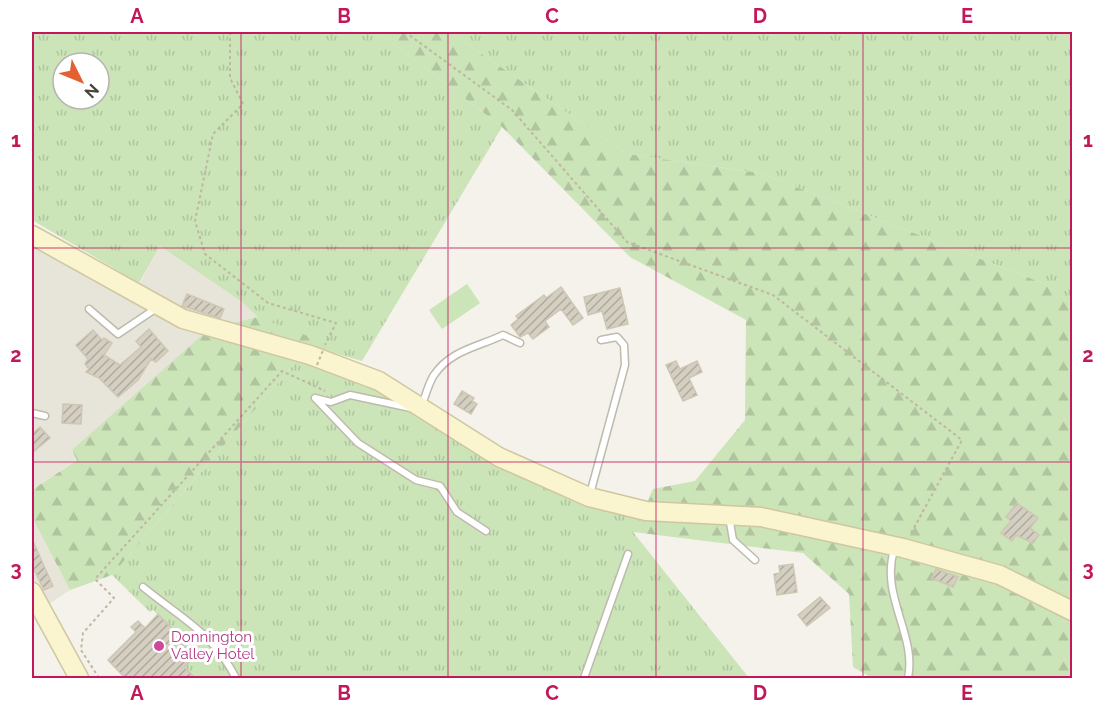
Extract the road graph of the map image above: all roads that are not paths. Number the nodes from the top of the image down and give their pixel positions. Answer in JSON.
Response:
{"nodes":[{"id":1,"x":32,"y":235,"type":"edge"},
{"id":2,"x":158,"y":307,"type":"junction"},
{"id":3,"x":89,"y":309,"type":"dead end"},
{"id":4,"x":601,"y":340,"type":"dead end"},
{"id":5,"x":520,"y":343,"type":"dead end"},
{"id":6,"x":422,"y":405,"type":"junction"},
{"id":7,"x":32,"y":413,"type":"edge"},
{"id":8,"x":45,"y":416,"type":"dead end"},
{"id":9,"x":589,"y":497,"type":"junction"},
{"id":10,"x":729,"y":513,"type":"junction"},
{"id":11,"x":486,"y":531,"type":"dead end"},
{"id":12,"x":899,"y":547,"type":"junction"},
{"id":13,"x":628,"y":554,"type":"dead end"},
{"id":14,"x":755,"y":560,"type":"dead end"},
{"id":15,"x":143,"y":587,"type":"dead end"},
{"id":16,"x":32,"y":592,"type":"edge"},
{"id":17,"x":1072,"y":611,"type":"edge"},
{"id":18,"x":80,"y":678,"type":"edge"},
{"id":19,"x":236,"y":678,"type":"edge"},
{"id":20,"x":584,"y":678,"type":"edge"},
{"id":21,"x":908,"y":678,"type":"edge"}],
"edges":[{"from":1,"to":2,"type":"main road"},
{"from":2,"to":3,"type":"lane"},
{"from":2,"to":6,"type":"main road"},
{"from":4,"to":9,"type":"lane"},
{"from":5,"to":6,"type":"lane"},
{"from":6,"to":9,"type":"main road"},
{"from":6,"to":11,"type":"lane"},
{"from":7,"to":8,"type":"lane"},
{"from":9,"to":10,"type":"main road"},
{"from":10,"to":12,"type":"main road"},
{"from":10,"to":14,"type":"lane"},
{"from":12,"to":17,"type":"main road"},
{"from":12,"to":21,"type":"lane"},
{"from":13,"to":20,"type":"lane"},
{"from":15,"to":19,"type":"lane"},
{"from":16,"to":18,"type":"main road"}]}
